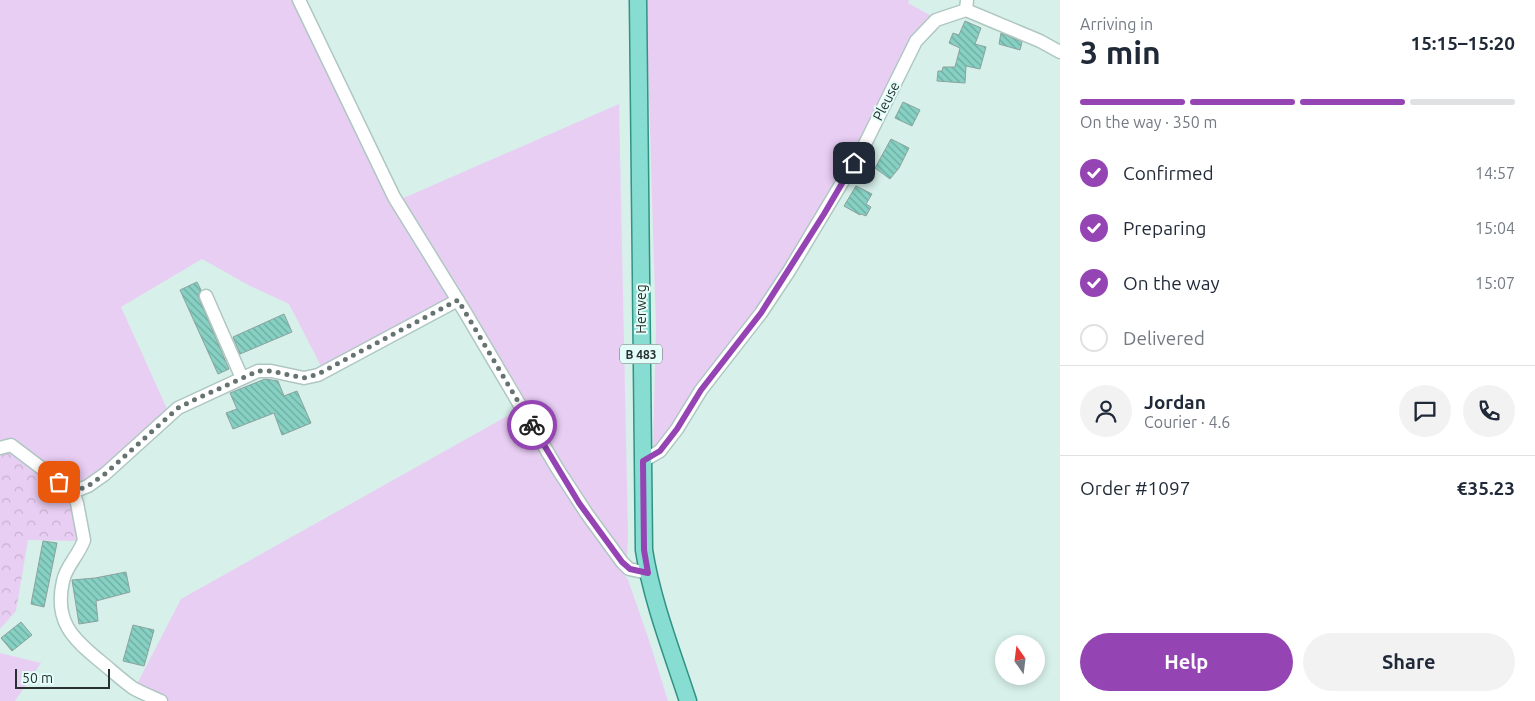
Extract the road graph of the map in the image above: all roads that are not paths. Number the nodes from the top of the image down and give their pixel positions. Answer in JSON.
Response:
{"nodes":[{"id":1,"x":299,"y":0,"type":"edge"},
{"id":2,"x":638,"y":0,"type":"edge"},
{"id":3,"x":966,"y":5,"type":"edge"},
{"id":4,"x":1060,"y":52,"type":"edge"},
{"id":5,"x":206,"y":296,"type":"dead end"},
{"id":6,"x":458,"y":300,"type":"junction"},
{"id":7,"x":242,"y":378,"type":"junction"},
{"id":8,"x":0,"y":448,"type":"edge"},
{"id":9,"x":643,"y":461,"type":"junction"},
{"id":10,"x":73,"y":492,"type":"junction"},
{"id":11,"x":648,"y":573,"type":"junction"},
{"id":12,"x":161,"y":701,"type":"edge"},
{"id":13,"x":688,"y":701,"type":"edge"}],
"edges":[{"from":1,"to":6,"type":"street"},
{"from":2,"to":9,"type":"main road","name":"Herweg","number":"B 483"},
{"from":3,"to":4,"type":"street"},
{"from":3,"to":9,"type":"street","name":"Pleuse"},
{"from":5,"to":7,"type":"street"},
{"from":6,"to":7,"type":"street"},
{"from":6,"to":11,"type":"street"},
{"from":7,"to":10,"type":"street"},
{"from":8,"to":10,"type":"street"},
{"from":9,"to":11,"type":"main road","name":"Herweg","number":"B 483"},
{"from":10,"to":12,"type":"street"},
{"from":11,"to":13,"type":"main road","name":"Herweg","number":"B 483"}]}
